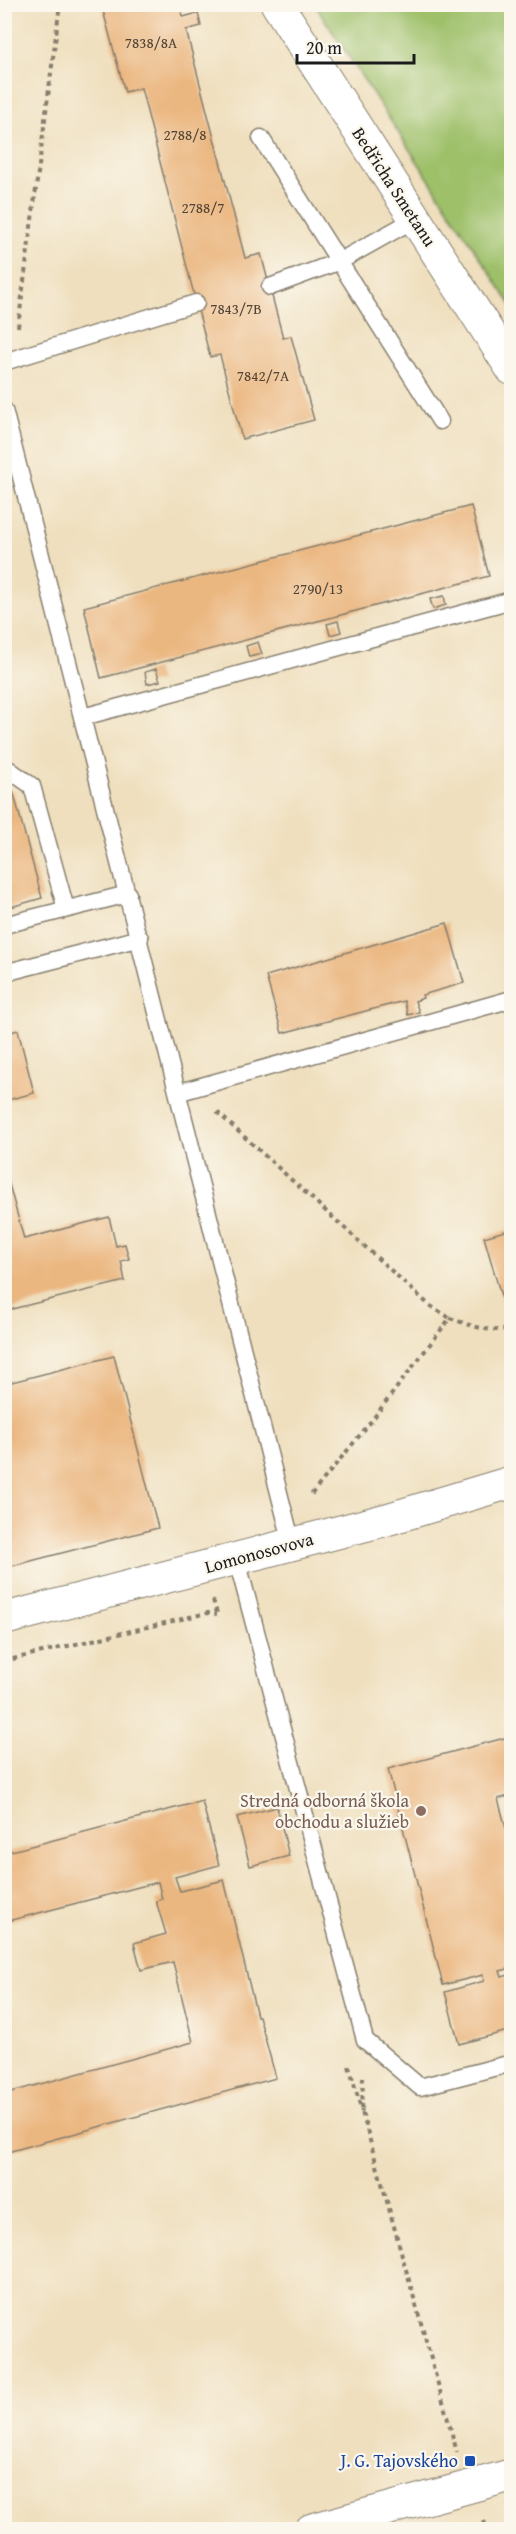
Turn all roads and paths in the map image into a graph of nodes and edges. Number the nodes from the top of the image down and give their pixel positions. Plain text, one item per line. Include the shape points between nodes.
1 (60, 4) edge
2 (277, 4) edge
3 (261, 138) dead end
4 (415, 219) junction
5 (340, 261) junction
6 (270, 287) dead end
7 (196, 303) dead end
8 (17, 334) dead end
9 (4, 362) edge
10 (512, 369) edge
11 (4, 410) edge
12 (440, 421) dead end
13 (512, 600) edge
14 (83, 717) junction
15 (4, 766) edge
16 (128, 894) junction
17 (66, 909) junction
18 (4, 925) edge
19 (140, 938) junction
20 (4, 973) edge
21 (512, 999) edge
22 (186, 1091) junction
23 (450, 1318) junction
24 (512, 1328) edge
25 (512, 1482) edge
26 (290, 1533) junction
27 (237, 1560) junction
28 (224, 1617) dead end
29 (4, 1619) edge
30 (4, 1661) edge
31 (365, 2040) junction
32 (347, 2055) dead end
33 (512, 2063) edge
34 (362, 2112) junction
35 (512, 2475) edge
36 (472, 2485) junction
37 (311, 2529) edge
38 (487, 2529) edge

1 - 8 path
2 - 4 street, Bedřicha Smetanu
3 - 5 lane
4 - 5 lane
4 - 10 street, Bedřicha Smetanu
5 - 6 lane
5 - 12 lane
7 - 9 lane
11 - 14 lane
13 - 14 lane
14 - 16 lane
15 - 17 lane via 32,786
16 - 17 lane
16 - 19 lane
17 - 18 lane
19 - 20 lane
19 - 22 lane
21 - 22 lane
22 - 23 path via 429,1305
22 - 26 lane
23 - 24 path via 473,1327 503,1331
23 - 26 path
25 - 26 street, Lomonosovova via 386,1520
26 - 27 street, Lomonosovova
27 - 29 street, Lomonosovova
27 - 31 lane
28 - 30 path via 207,1613
31 - 33 lane via 420,2087
31 - 34 path
32 - 34 path
34 - 36 path via 457,2452
35 - 36 street
36 - 37 street
36 - 38 path

